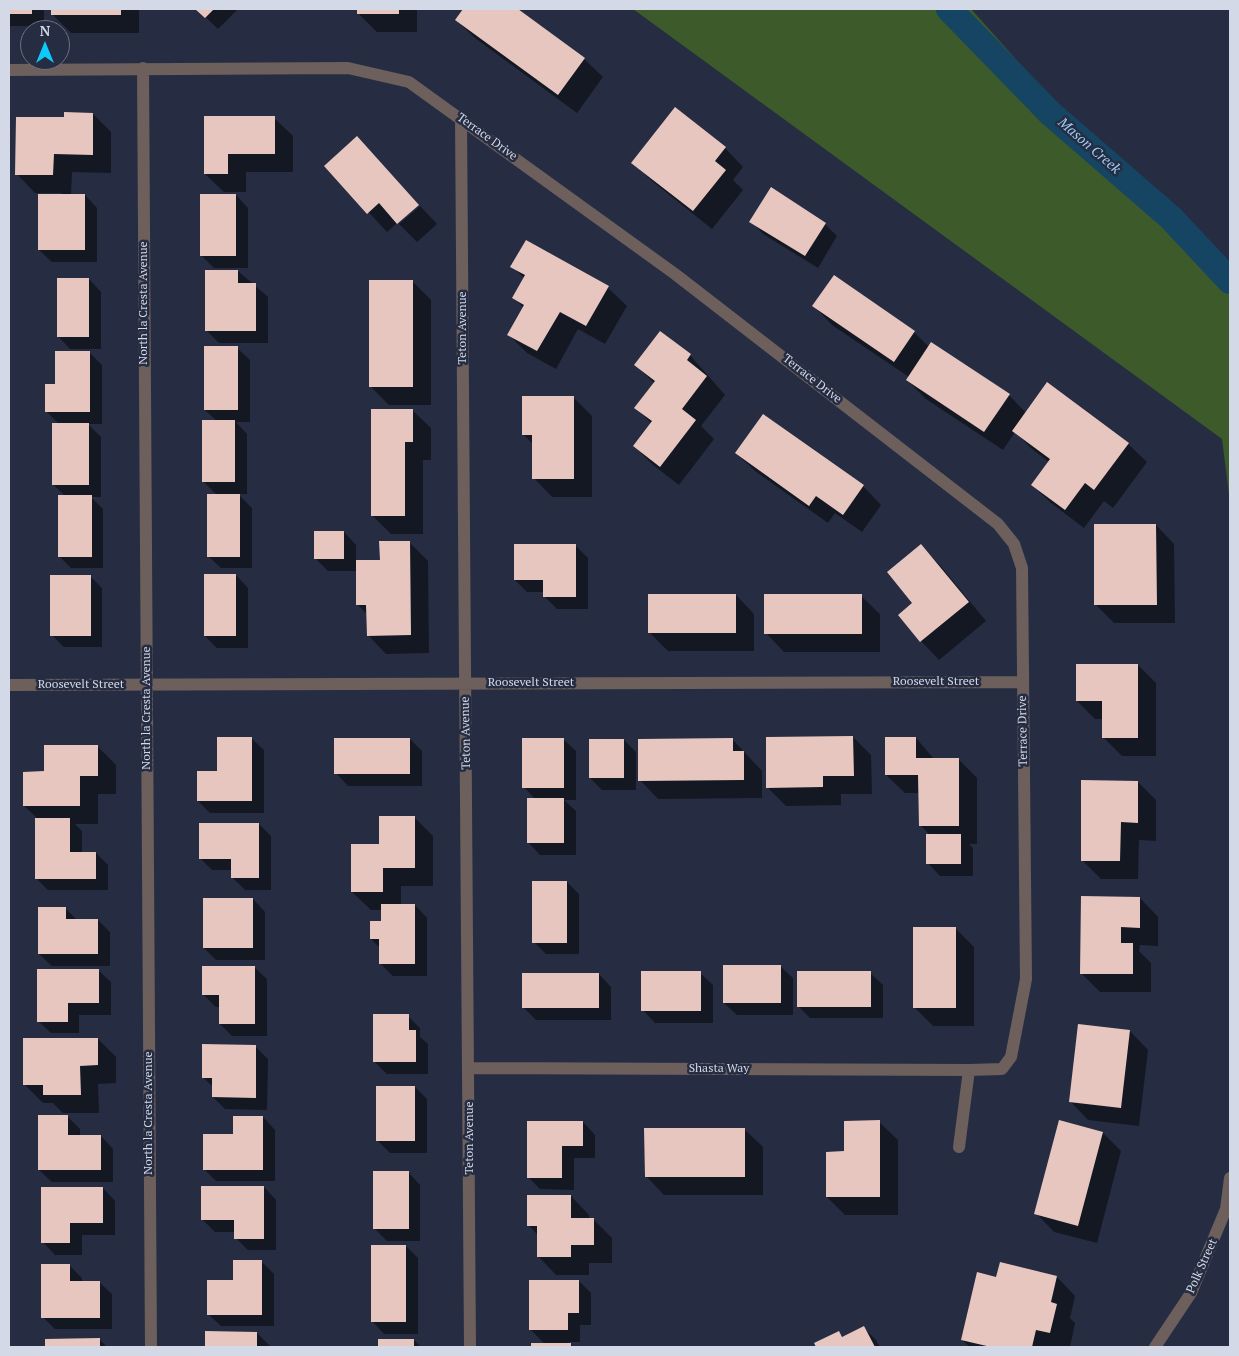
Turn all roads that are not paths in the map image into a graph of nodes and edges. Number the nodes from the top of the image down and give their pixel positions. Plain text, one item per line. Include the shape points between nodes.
1 (143, 68) junction
2 (9, 70) edge
3 (461, 119) junction
4 (1023, 682) junction
5 (466, 683) junction
6 (146, 684) junction
7 (9, 685) edge
8 (470, 1068) junction
9 (969, 1070) junction
10 (959, 1147) dead end
11 (1230, 1178) edge
12 (151, 1347) edge
13 (470, 1347) edge
14 (1155, 1347) edge

1 - 2 street, Terrace Drive
1 - 3 street, Terrace Drive via 348,68 409,82
1 - 6 street, North la Cresta Avenue
3 - 4 street, Terrace Drive via 675,274 998,524 1014,544 1022,568
3 - 5 street, Teton Avenue
4 - 5 street, Roosevelt Street
4 - 9 street, Terrace Drive via 1026,979 1011,1057 1002,1069
5 - 6 street, Roosevelt Street
5 - 8 street, Teton Avenue
6 - 7 street, Roosevelt Street
6 - 12 street, North la Cresta Avenue
8 - 9 street, Shasta Way
8 - 13 street, Teton Avenue
9 - 10 street
11 - 14 street, Polk Street via 1226,1209 1191,1293

